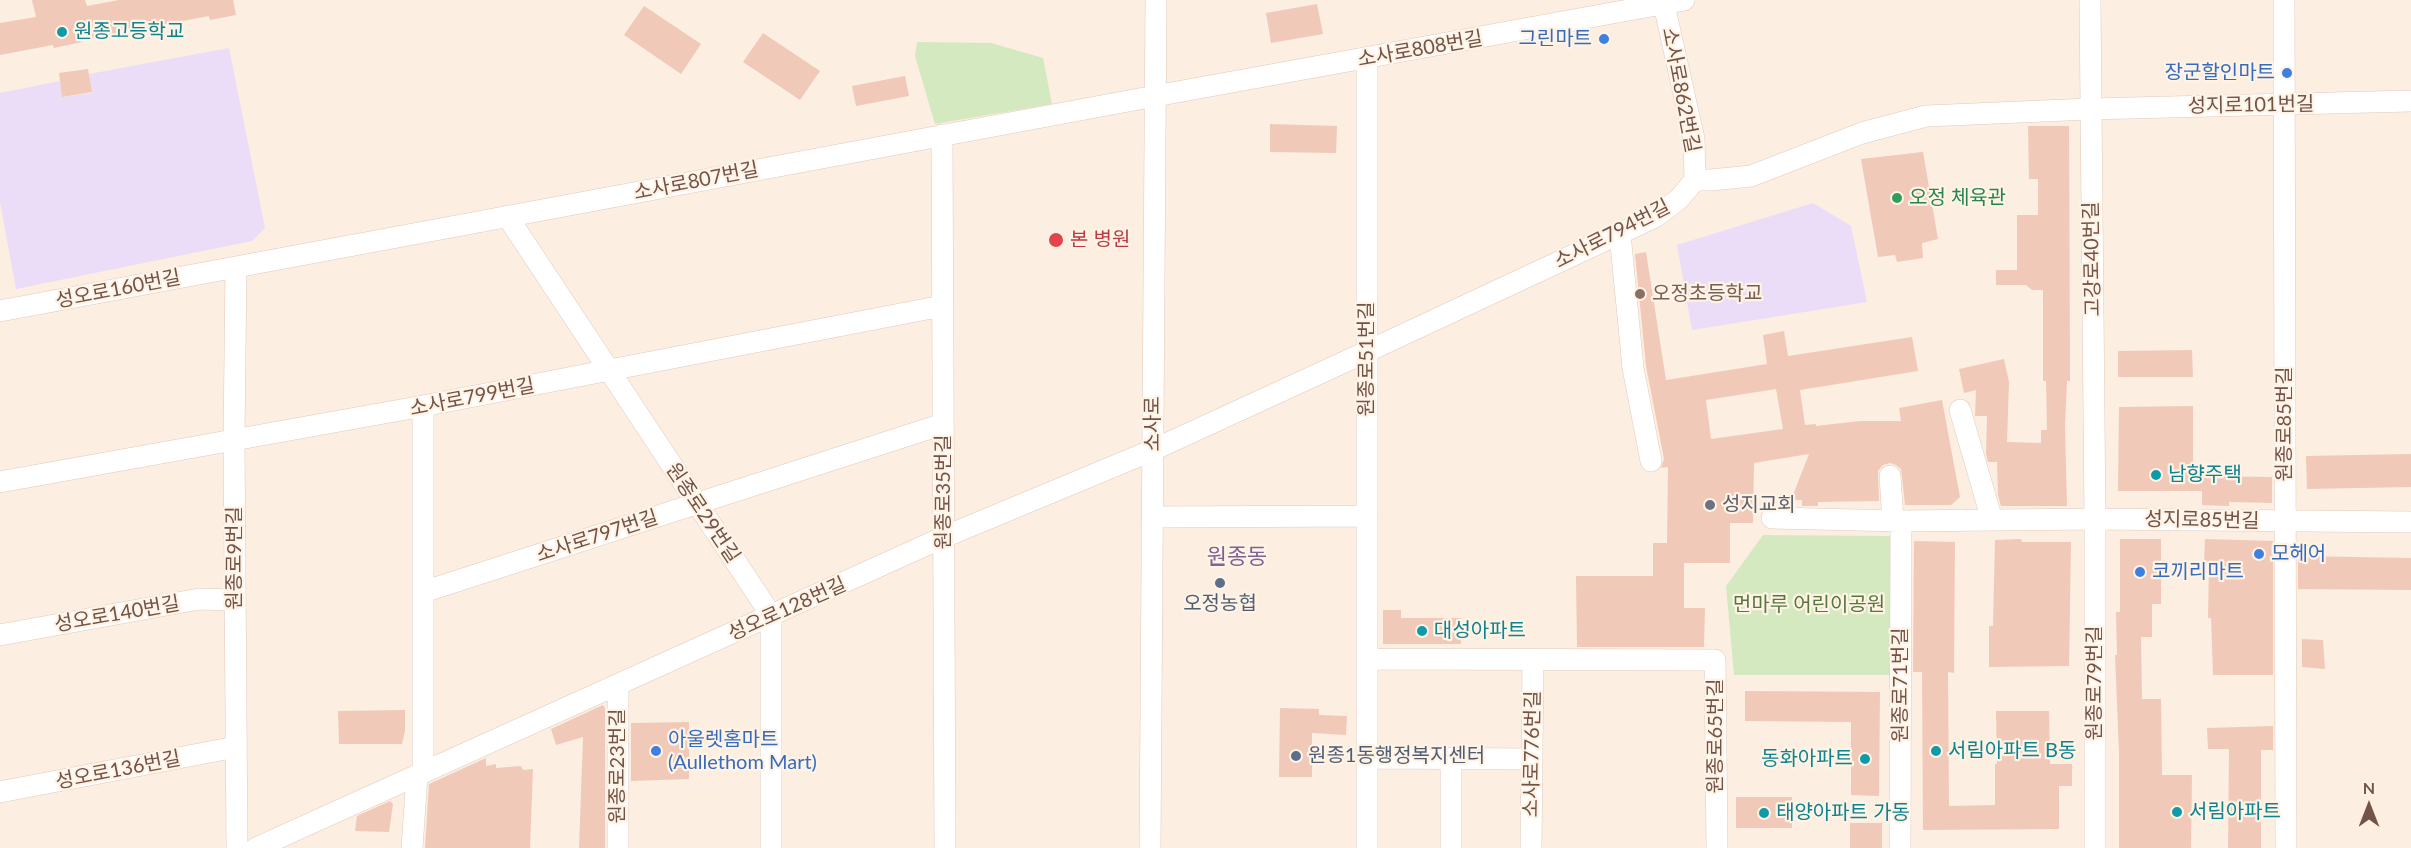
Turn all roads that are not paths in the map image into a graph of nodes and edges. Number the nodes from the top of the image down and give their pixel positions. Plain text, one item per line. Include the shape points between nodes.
1 (1156, 0) edge
2 (2090, 0) edge
3 (2284, 0) edge
4 (1658, 2) edge
5 (1367, 59) junction
6 (1155, 96) junction
7 (2411, 102) edge
8 (2284, 104) junction
9 (2090, 109) junction
10 (942, 135) junction
11 (1695, 180) junction
12 (507, 216) junction
13 (1620, 234) junction
14 (236, 267) junction
15 (942, 306) junction
16 (0, 311) edge
17 (1366, 351) junction
18 (610, 371) junction
19 (423, 406) junction
20 (1960, 410) dead end
21 (943, 424) junction
22 (234, 440) junction
23 (1153, 450) junction
24 (1651, 460) dead end
25 (1890, 476) dead end
26 (0, 482) edge
27 (696, 504) junction
28 (1367, 516) junction
29 (1152, 517) junction
30 (1772, 518) dead end
31 (2096, 519) junction
32 (1992, 520) junction
33 (1897, 521) junction
34 (2285, 521) junction
35 (2411, 522) edge
36 (944, 537) junction
37 (423, 592) junction
38 (235, 600) junction
39 (771, 615) junction
40 (0, 634) edge
41 (1368, 659) junction
42 (1533, 660) junction
43 (618, 685) junction
44 (236, 747) junction
45 (1367, 758) junction
46 (1451, 759) junction
47 (1532, 759) junction
48 (420, 774) junction
49 (0, 792) edge
50 (237, 848) edge
51 (256, 848) edge
52 (412, 848) edge
53 (618, 848) edge
54 (771, 848) edge
55 (945, 848) edge
56 (1150, 848) edge
57 (1367, 848) edge
58 (1451, 848) edge
59 (1531, 848) edge
60 (1717, 848) edge
61 (1900, 848) edge
62 (2095, 848) edge
63 (2286, 848) edge

1 - 6 street, 소사로
2 - 9 street, 고강로40번길
3 - 8 street, 원종로85번길
4 - 5 street, 소사로808번길
4 - 11 street, 소사로862번길 via 1694,139
5 - 6 street, 소사로808번길
5 - 17 street, 원종로51번길
6 - 10 street, 소사로807번길
6 - 23 street, 소사로
7 - 8 street, 성지로101번길
8 - 9 street, 성지로101번길
8 - 34 street, 원종로85번길
9 - 11 street via 1926,116 1862,133 1750,176
9 - 31 street, 고강로40번길
10 - 12 street, 소사로807번길
10 - 15 street, 원종로35번길
11 - 13 street, 소사로794번길 via 1679,199 1655,217
12 - 14 street, 소사로807번길
12 - 18 street, 원종로29번길
13 - 17 street, 소사로794번길
13 - 24 street via 1633,368
14 - 16 street, 성오로160번길
14 - 22 street, 원종로9번길
15 - 18 street, 소사로799번길
15 - 21 street, 원종로35번길
17 - 23 street, 소사로794번길
17 - 28 street, 원종로51번길
18 - 19 street, 소사로799번길
18 - 27 street, 원종로29번길
19 - 22 street, 소사로799번길
19 - 37 street
20 - 32 street
21 - 27 street, 소사로797번길
21 - 36 street, 원종로35번길
22 - 26 street, 소사로799번길
22 - 38 street, 원종로9번길
23 - 29 street, 소사로
23 - 36 street, 성오로128번길
25 - 33 street
27 - 37 street, 소사로797번길
27 - 39 street, 원종로29번길
28 - 29 street
28 - 41 street, 원종로51번길
29 - 56 street, 소사로
30 - 33 street, 성지로85번길
31 - 32 street, 성지로85번길
31 - 34 street, 성지로85번길
31 - 62 street, 원종로79번길
32 - 33 street, 성지로85번길
33 - 61 street, 원종로71번길
34 - 35 street, 성지로85번길
34 - 63 street, 원종로85번길
36 - 39 street, 성오로128번길
36 - 55 street, 원종로35번길
37 - 48 street
38 - 40 street, 성오로140번길 via 199,599
38 - 44 street, 원종로9번길
39 - 43 street, 성오로128번길
39 - 54 street
41 - 42 street
41 - 45 street, 원종로51번길
42 - 47 street, 소사로776번길
42 - 60 street, 원종로65번길 via 1715,660
43 - 48 street, 성오로128번길
43 - 53 street, 원종로23번길
44 - 49 street, 성오로136번길
44 - 50 street, 원종로9번길
45 - 46 street
45 - 57 street, 원종로51번길
46 - 47 street
46 - 58 street
47 - 59 street, 소사로776번길
48 - 51 street, 성오로128번길
48 - 52 street

